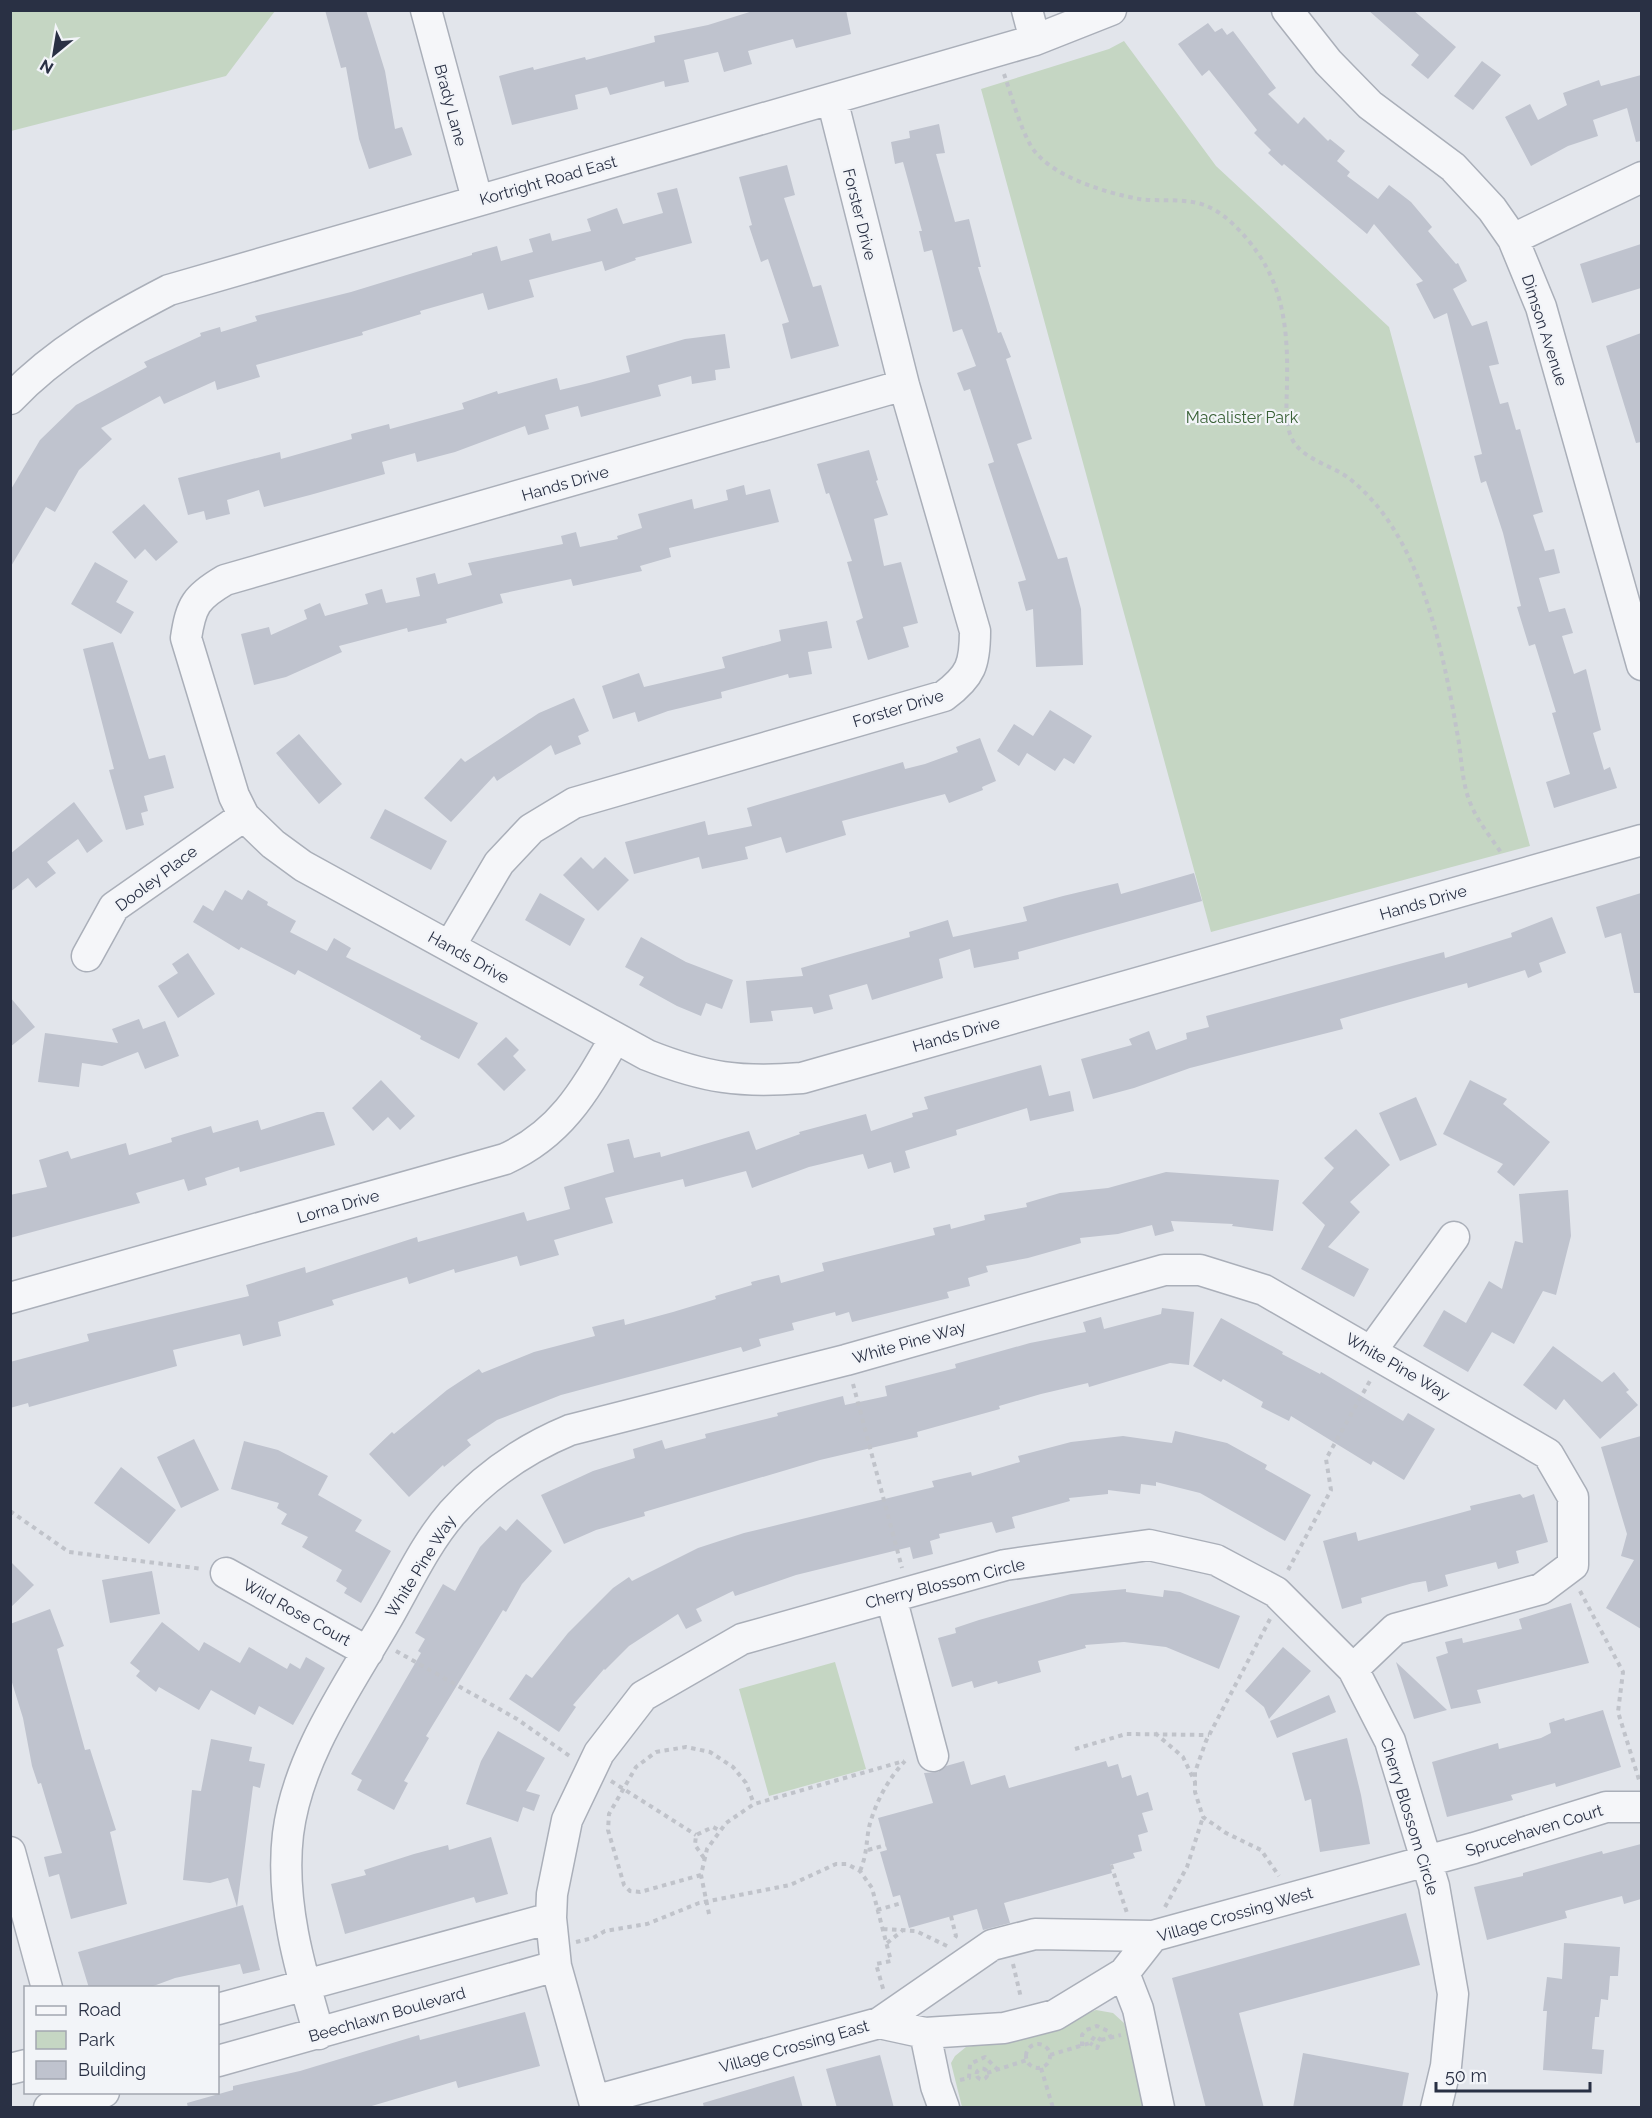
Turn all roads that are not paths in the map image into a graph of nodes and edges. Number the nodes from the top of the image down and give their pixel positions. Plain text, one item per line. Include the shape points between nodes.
1 (426, 10) edge
2 (1027, 10) edge
3 (1111, 10) edge
4 (1287, 10) edge
5 (1035, 40) junction
6 (832, 99) junction
7 (1641, 177) edge
8 (477, 199) junction
9 (1513, 239) junction
10 (904, 385) junction
11 (10, 399) edge
12 (1641, 665) edge
13 (244, 816) junction
14 (1641, 840) edge
15 (450, 946) junction
16 (87, 956) dead end
17 (615, 1038) junction
18 (1454, 1237) dead end
19 (10, 1298) edge
20 (1378, 1353) junction
21 (226, 1572) road end
22 (899, 1594) junction
23 (372, 1645) junction
24 (1353, 1669) junction
25 (932, 1752) road end
26 (1641, 1800) edge
27 (10, 1852) edge
28 (1427, 1860) junction
29 (1157, 1925) junction
30 (554, 1943) junction
31 (1124, 1972) junction
32 (304, 1983) junction
33 (47, 1986) edge
34 (219, 2008) edge
35 (884, 2019) junction
36 (925, 2033) junction
37 (319, 2034) junction
38 (219, 2061) edge
39 (86, 2095) edge
40 (940, 2097) edge
41 (595, 2104) edge
42 (49, 2108) edge
43 (1159, 2108) edge
44 (1436, 2108) edge

1 - 8 street, Brady Lane
2 - 5 street
3 - 5 street, Kortright Road East
4 - 9 street, Dimson Avenue via 1328,63 1363,98 1453,167 1492,209
5 - 6 street, Kortright Road East
6 - 8 street, Kortright Road East
6 - 10 street, Forster Drive
7 - 9 street
8 - 11 street, Kortright Road East via 169,291 73,345
9 - 12 street, Dimson Avenue via 1541,307
10 - 13 street, Hands Drive via 225,580 207,591 197,599 186,638 226,772
10 - 15 street, Forster Drive via 975,631 975,658 963,682 944,696 574,803 531,829 499,863
13 - 15 street, Hands Drive via 303,866
13 - 16 street, Dooley Place via 114,907
14 - 17 street, Hands Drive via 802,1078 760,1082 717,1078 673,1065
15 - 17 street, Hands Drive
17 - 19 street, Lorna Drive via 559,1123 541,1140 505,1159
18 - 20 street
20 - 23 street, White Pine Way via 1264,1290 1200,1270 1164,1270 846,1360 570,1430 539,1443 480,1484 451,1514
20 - 24 street, White Pine Way via 1548,1454 1573,1497 1573,1565 1540,1589 1395,1629
21 - 23 street, Wild Rose Court
22 - 24 street, Cherry Blossom Circle via 1005,1564 1149,1545 1216,1560 1276,1592
22 - 25 street
22 - 30 street, Cherry Blossom Circle via 742,1639 643,1696 599,1753 567,1820 552,1894
23 - 32 street, White Pine Way via 312,1753 295,1792 286,1879 290,1923
24 - 28 street, Cherry Blossom Circle via 1390,1741
26 - 28 street, Sprucehaven Court
27 - 33 street
28 - 29 street, Village Crossing West via 1272,1903
28 - 44 street, Cherry Blossom Circle via 1453,1994 1446,2066
29 - 31 street, Village Crossing West
29 - 35 street, Village Crossing East via 1123,1935 1035,1934 992,1945
30 - 32 street
30 - 37 street, Beechlawn Boulevard
30 - 41 street, Cherry Blossom Circle
31 - 36 street, Village Crossing West via 1031,2033 1005,2028
31 - 43 street via 1138,2009
32 - 34 street
32 - 37 street, White Pine Way
35 - 36 street, Village Crossing West
35 - 41 street, Village Crossing East
36 - 40 street
37 - 38 street, Beechlawn Boulevard
39 - 42 street

